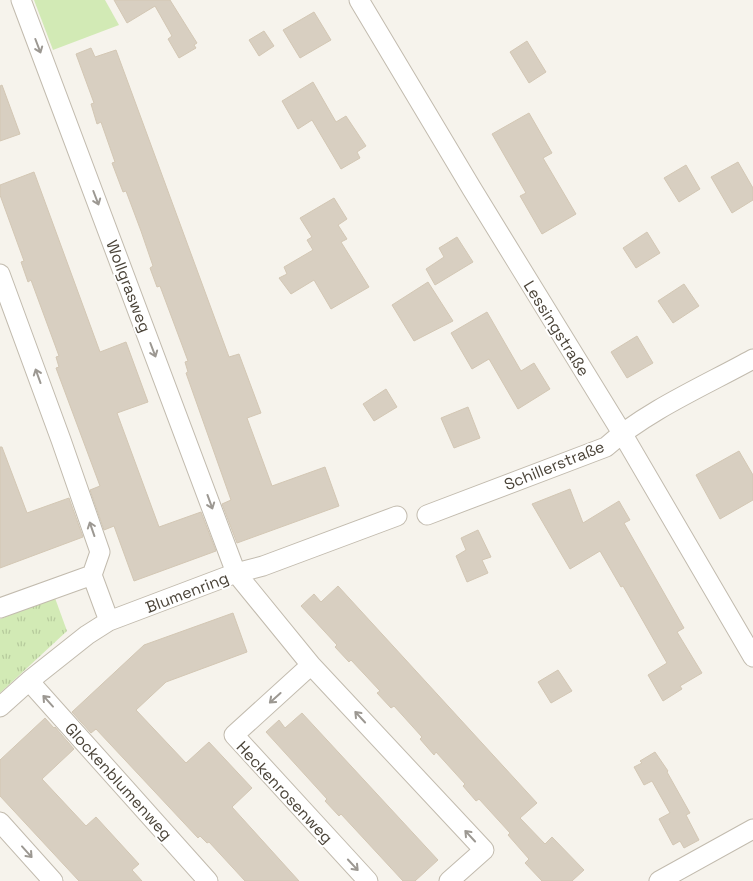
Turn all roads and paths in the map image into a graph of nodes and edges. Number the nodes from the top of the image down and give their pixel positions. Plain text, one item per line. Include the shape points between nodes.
1 (21, 0) edge
2 (359, 0) edge
3 (0, 274) edge
4 (753, 359) edge
5 (622, 433) junction
6 (427, 515) dead end
7 (397, 516) dead end
8 (236, 573) junction
9 (92, 575) junction
10 (0, 608) edge
11 (109, 621) junction
12 (753, 657) edge
13 (311, 665) junction
14 (29, 681) junction
15 (0, 707) edge
16 (0, 822) edge
17 (753, 829) edge
18 (53, 881) edge
19 (208, 881) edge
20 (368, 881) edge
21 (449, 881) edge
22 (659, 881) edge

1 -> 8 street, Wollgrasweg
2 - 5 street, Lessingstraße
9 -> 3 street via 100,552
4 - 5 street, Schillerstraße
5 - 6 street, Schillerstraße via 606,447
5 - 12 street, Lessingstraße
7 - 8 street, Blumenring
8 - 11 street, Blumenring
8 - 13 street
9 - 10 street
9 - 11 street
11 - 14 street, Blumenring
13 -> 20 street, Heckenrosenweg via 234,735
21 -> 13 street via 484,850
14 - 15 street, Blumenring
19 -> 14 street, Glockenblumenweg
16 -> 18 street
17 - 22 street

